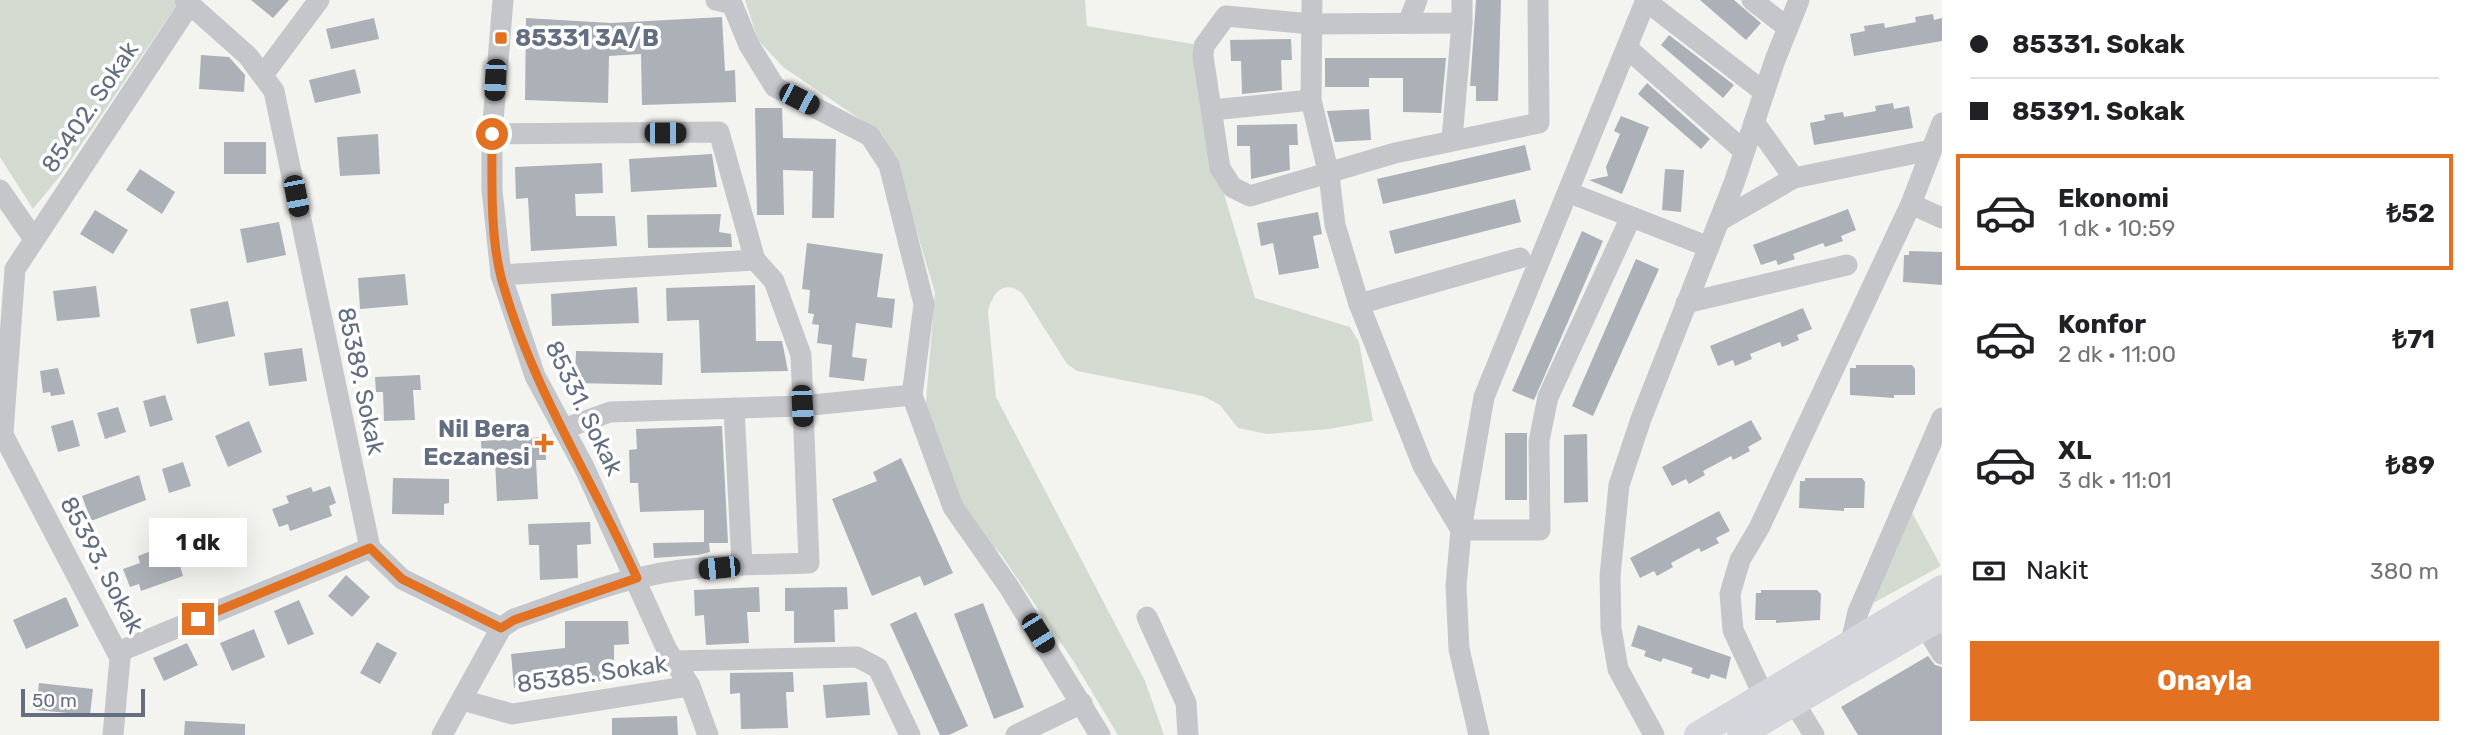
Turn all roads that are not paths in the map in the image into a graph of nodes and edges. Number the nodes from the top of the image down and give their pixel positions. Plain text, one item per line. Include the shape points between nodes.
1 (319, 0) edge
2 (503, 0) edge
3 (716, 0) edge
4 (1312, 0) edge
5 (1417, 0) edge
6 (1462, 0) edge
7 (1538, 0) edge
8 (1752, 0) edge
9 (1799, 0) edge
10 (1646, 1) edge
11 (187, 2) edge
12 (1227, 8) edge
13 (1408, 23) junction
14 (1462, 23) junction
15 (1311, 24) junction
16 (1788, 28) junction
17 (1628, 48) junction
18 (264, 75) junction
19 (1764, 92) junction
20 (1311, 100) junction
21 (1212, 110) junction
22 (1754, 122) junction
23 (1942, 123) edge
24 (492, 134) junction
25 (1452, 139) junction
26 (1931, 150) junction
27 (1744, 151) junction
28 (1329, 175) junction
29 (1794, 178) junction
30 (0, 190) edge
31 (1570, 193) junction
32 (1911, 204) junction
33 (1631, 216) junction
34 (1942, 218) edge
35 (1718, 221) junction
36 (34, 239) junction
37 (1709, 247) junction
38 (1520, 258) dead end
39 (755, 260) junction
40 (1847, 265) dead end
41 (500, 275) junction
42 (1686, 303) junction
43 (1359, 304) junction
44 (912, 395) junction
45 (802, 406) junction
46 (734, 408) junction
47 (1940, 423) edge
48 (563, 429) junction
49 (1, 431) edge
50 (1461, 530) junction
51 (370, 548) junction
52 (742, 565) junction
53 (637, 578) junction
54 (1942, 588) edge
55 (1147, 617) dead end
56 (1933, 622) edge
57 (501, 628) junction
58 (1851, 642) junction
59 (118, 652) junction
60 (1942, 654) edge
61 (674, 661) junction
62 (690, 686) junction
63 (462, 700) junction
64 (1779, 700) junction
65 (1082, 703) junction
66 (113, 735) edge
67 (442, 735) edge
68 (708, 735) edge
69 (910, 735) edge
70 (1016, 735) edge
71 (1100, 735) edge
72 (1188, 735) edge
73 (1479, 735) edge
74 (1654, 735) edge
75 (1697, 735) edge
76 (1740, 735) edge
77 (1814, 735) edge

1 - 18 street
2 - 24 street, 85331. Sokak
3 - 44 street via 732,4 775,86 870,136 889,164 924,304
4 - 15 street
5 - 13 street
6 - 14 street
7 - 25 street via 1539,123
8 - 16 street
9 - 16 street
10 - 17 street
10 - 19 street
11 - 18 street, 85389. Sokak
11 - 36 street, 85402. Sokak
12 - 15 street
12 - 21 street via 1204,46
13 - 14 street
13 - 15 street
14 - 25 street
15 - 20 street
16 - 19 street
17 - 27 street
17 - 31 street
18 - 51 street, 85389. Sokak via 274,91
19 - 22 street
20 - 21 street
20 - 28 street
21 - 28 street via 1220,168 1232,187 1250,196
22 - 27 street
22 - 29 street
23 - 26 street
24 - 39 street via 719,132
24 - 41 street, 85331. Sokak
25 - 28 street
26 - 29 street
26 - 32 street
27 - 35 street
28 - 43 street via 1335,225
29 - 35 street
30 - 36 street
31 - 33 street
31 - 50 street via 1484,397
32 - 34 street
32 - 64 street via 1736,572 1730,594 1733,630 1760,688
33 - 37 street
33 - 50 street via 1548,397 1539,441 1540,530
35 - 37 street
36 - 49 street, 85402. Sokak via 15,268
37 - 42 street
38 - 43 street
39 - 41 street
39 - 45 street via 774,281 801,355
40 - 42 street
41 - 48 street, 85331. Sokak via 535,376
42 - 74 street via 1619,485 1610,576 1618,669
43 - 50 street via 1423,466
44 - 45 street
44 - 65 street via 953,508
45 - 46 street
45 - 52 street via 809,563
46 - 48 street via 610,412
46 - 52 street
47 - 58 street via 1858,612
48 - 53 street, 85331. Sokak
49 - 59 street, 85393. Sokak
50 - 73 street via 1456,586 1459,649
51 - 57 street via 402,579
51 - 59 street
52 - 53 street
53 - 57 street
53 - 61 street, 85331. Sokak
54 - 58 main road
55 - 72 street via 1186,703
56 - 60 street
56 - 64 main road
57 - 63 street
58 - 64 main road
59 - 66 street, 85393. Sokak
61 - 62 street, 85331. Sokak
61 - 69 street via 857,657 878,668
62 - 63 street, 85385. Sokak via 512,714
62 - 68 street, 85331. Sokak
63 - 67 street
64 - 75 main road
64 - 76 main road
64 - 77 street via 1800,712
65 - 70 street
65 - 71 street

